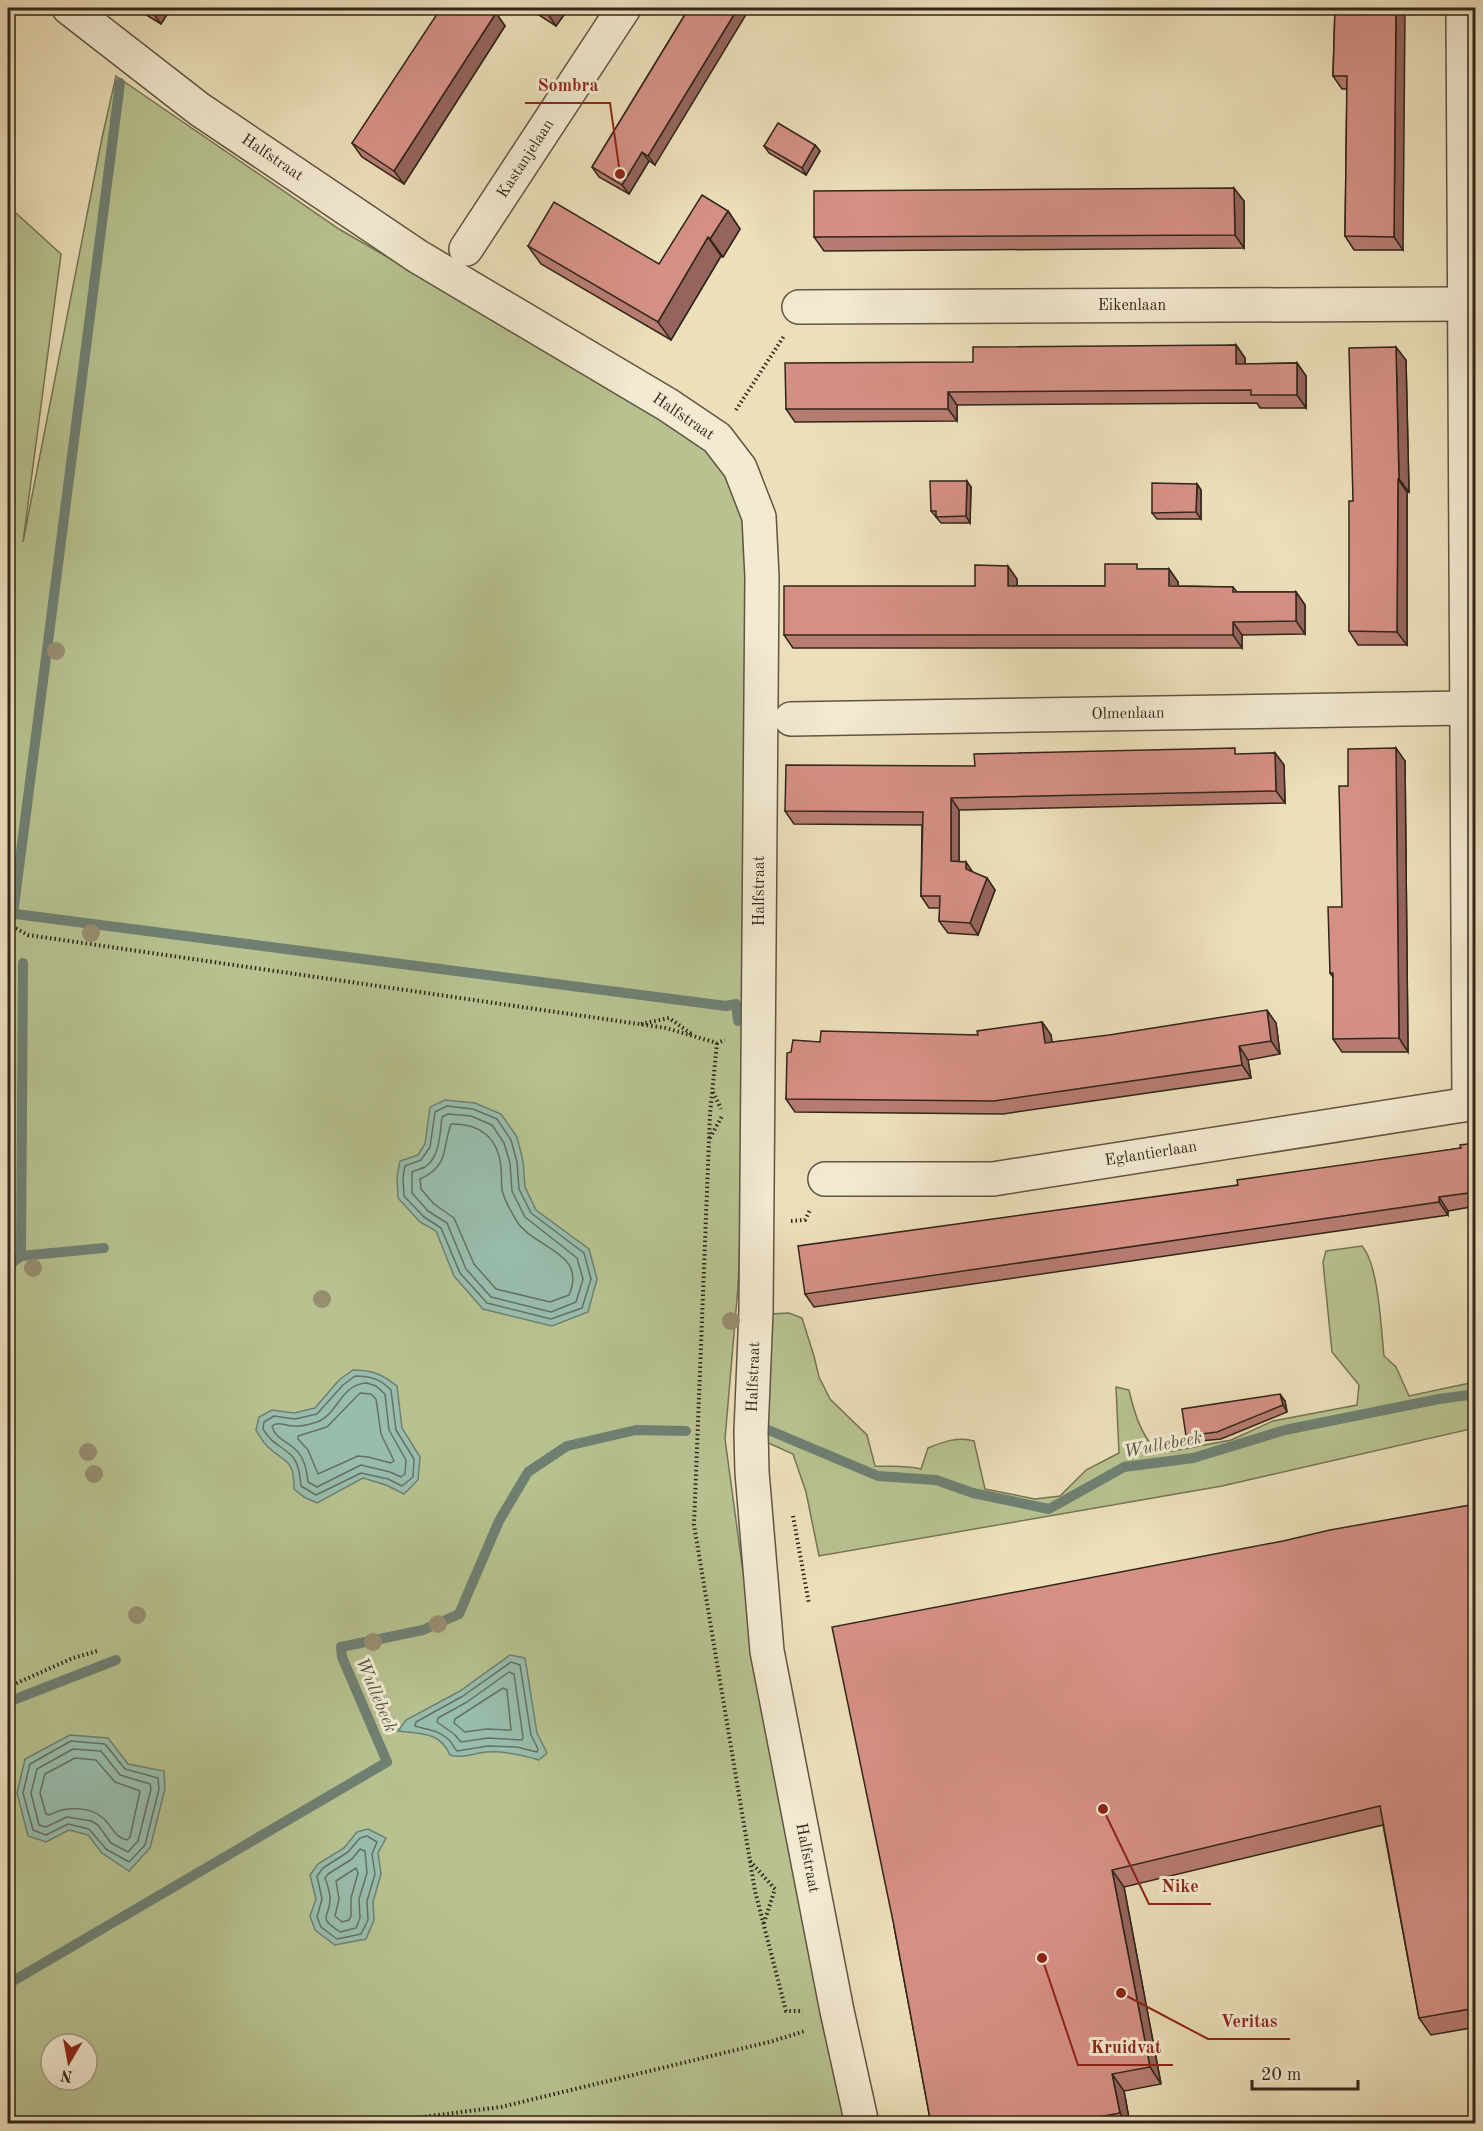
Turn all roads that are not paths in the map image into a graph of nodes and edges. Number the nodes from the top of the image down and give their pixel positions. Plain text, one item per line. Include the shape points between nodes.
1 (69, 8) edge
2 (624, 8) edge
3 (1463, 8) edge
4 (466, 249) dead end
5 (1464, 304) junction
6 (799, 307) road end
7 (1471, 536) edge
8 (1464, 708) junction
9 (791, 719) dead end
10 (1472, 1103) edge
11 (825, 1179) road end
12 (861, 2124) edge

1 - 12 street, Halfstraat via 199,109 417,256 717,438 740,468 759,517 759,1026 752,1472 767,1652
2 - 4 street, Kastanjelaan
3 - 5 street
5 - 6 street, Eikenlaan
5 - 7 street
7 - 8 street
8 - 9 street, Olmenlaan
8 - 10 street
10 - 11 street, Eglantierlaan via 993,1179

